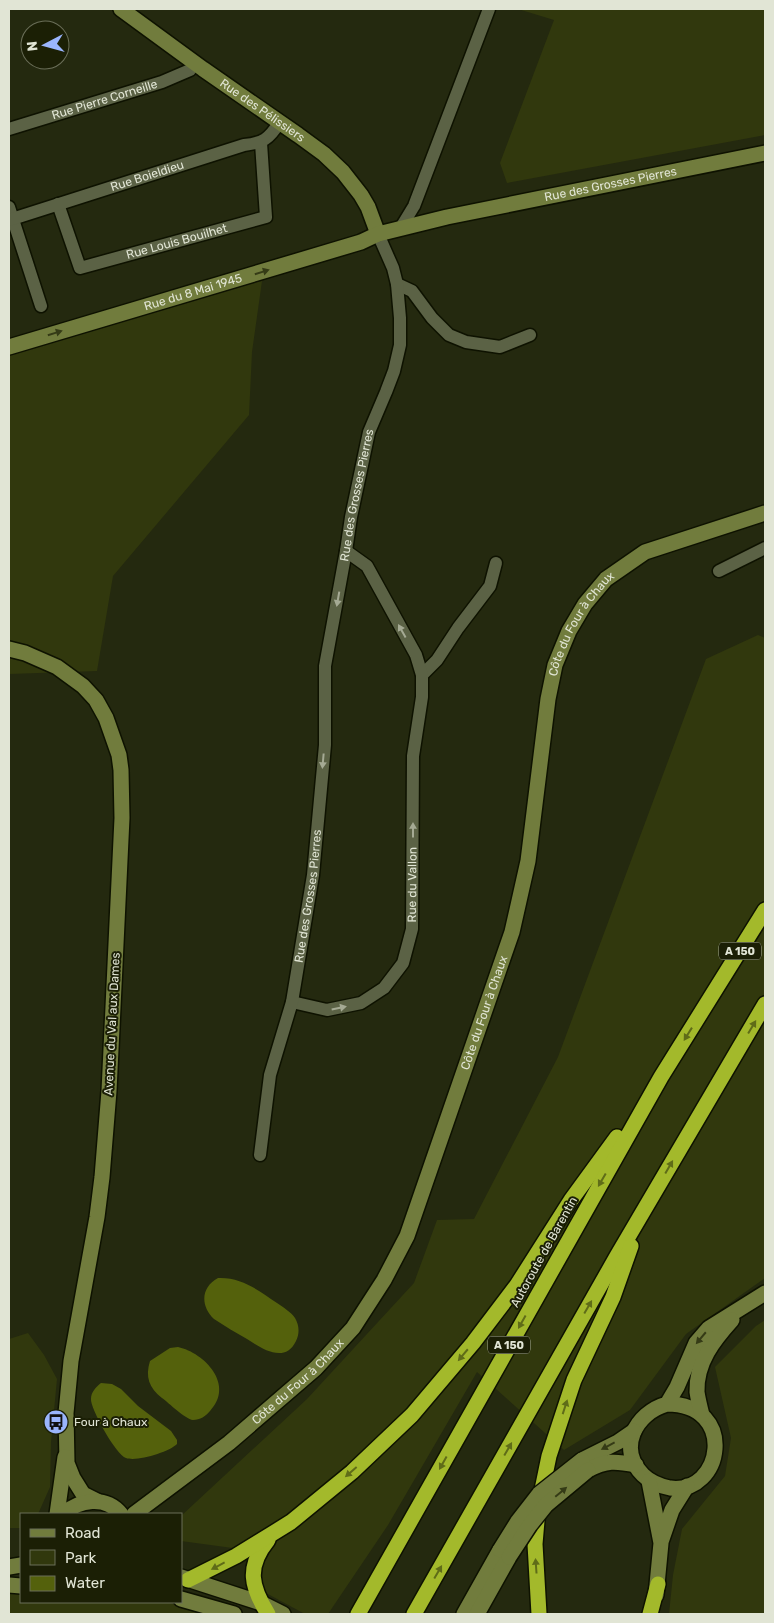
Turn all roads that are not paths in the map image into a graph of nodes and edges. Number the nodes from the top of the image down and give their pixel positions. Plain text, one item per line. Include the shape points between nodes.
1 (121, 9) edge
2 (489, 9) edge
3 (195, 62) junction
4 (279, 123) junction
5 (9, 129) edge
6 (261, 143) junction
7 (765, 153) edge
8 (58, 204) junction
9 (10, 215) edge
10 (400, 229) junction
11 (378, 234) junction
12 (397, 284) junction
13 (41, 306) dead end
14 (530, 335) dead end
15 (9, 347) edge
16 (765, 513) edge
17 (765, 548) edge
18 (346, 552) junction
19 (496, 563) dead end
20 (719, 571) dead end
21 (9, 649) edge
22 (422, 675) junction
23 (765, 910) edge
24 (292, 1002) junction
25 (765, 1004) edge
26 (661, 1077) junction
27 (260, 1155) dead end
28 (644, 1209) junction
29 (765, 1293) edge
30 (740, 1310) junction
31 (667, 1404) junction
32 (702, 1415) junction
33 (634, 1431) junction
34 (66, 1453) junction
35 (585, 1465) junction
36 (636, 1465) junction
37 (649, 1481) junction
38 (687, 1486) junction
39 (97, 1501) junction
40 (57, 1513) edge
41 (64, 1513) edge
42 (120, 1513) edge
43 (135, 1513) edge
44 (274, 1533) junction
45 (661, 1543) junction
46 (504, 1554) junction
47 (184, 1579) edge
48 (658, 1584) junction
49 (182, 1599) edge
50 (265, 1608) edge
51 (234, 1614) edge
52 (283, 1614) edge
53 (358, 1614) edge
54 (414, 1614) edge
55 (464, 1614) edge
56 (477, 1614) edge
57 (540, 1614) edge
58 (650, 1614) edge
59 (654, 1614) edge

1 - 3 street, Rue des Pélissiers
2 - 10 street via 414,206
3 - 4 street, Rue des Pélissiers
3 - 5 street, Rue Pierre Corneille via 190,70 162,82
4 - 6 street
4 - 11 street, Rue des Pélissiers via 343,172 365,201
6 - 8 street, Rue Boieldieu
6 - 8 street, Rue Louis Bouilhet via 266,217 80,268
7 - 10 street, Rue des Grosses Pierres
8 - 9 street, Rue Boieldieu
9 - 13 street
10 - 11 street, Rue des Grosses Pierres
11 - 12 street, Rue des Grosses Pierres
15 -> 11 street, Rue du 8 Mai 1945 via 361,242
12 - 14 street via 412,291 449,335 466,342 500,347
12 - 18 street, Rue des Grosses Pierres via 400,345 394,371 369,432
16 - 43 street, Côte du Four à Chaux via 645,552 606,579 584,604 555,665 528,861 512,932 406,1236 384,1280 353,1328 316,1368 229,1443
17 - 20 street
22 -> 18 street, Rue du Vallon via 416,655 367,566
18 -> 24 street, Rue des Grosses Pierres via 325,666 325,746 313,875
19 - 22 street via 490,586 437,660
21 - 34 street, Avenue du Val aux Dames via 57,667 96,700 106,718 121,770 122,828 109,1091 97,1218 71,1361
24 -> 22 street, Rue du Vallon via 327,1010 361,1003 384,988 403,963 412,929 413,756
23 -> 26 highway, Autoroute de Barentin / A 150
24 - 27 street, Rue des Grosses Pierres via 270,1075
28 -> 25 highway
26 -> 44 highway via 571,1200 517,1285 412,1415 352,1472
26 -> 53 highway, Autoroute de Barentin / A 150
54 -> 28 highway
57 -> 28 highway via 535,1544 538,1509 549,1456 574,1380 613,1297
29 - 30 street
30 -> 31 street via 710,1328 696,1343
30 - 32 street via 706,1352 699,1370 697,1392
31 - 32 street via 680,1404
31 - 33 street via 647,1413
32 - 38 street via 711,1426 715,1455 710,1468
33 -> 35 street
33 - 36 street via 631,1442
34 - 39 street, Avenue du Val aux Dames via 67,1463 83,1494
34 - 40 street, Avenue du Val aux Dames
35 - 36 street via 620,1461
35 - 46 street, bridge
36 - 37 street
37 - 38 street via 674,1488
37 - 45 street
38 - 45 street via 672,1510
39 - 41 street via 72,1506
39 - 42 street, Avenue du Val aux Dames
44 -> 47 highway via 236,1556
44 - 50 highway via 260,1549 252,1578
45 - 48 street
46 - 55 street
46 - 56 street
47 - 50 street
48 - 58 highway
48 - 59 street
49 - 51 street
50 - 52 street

